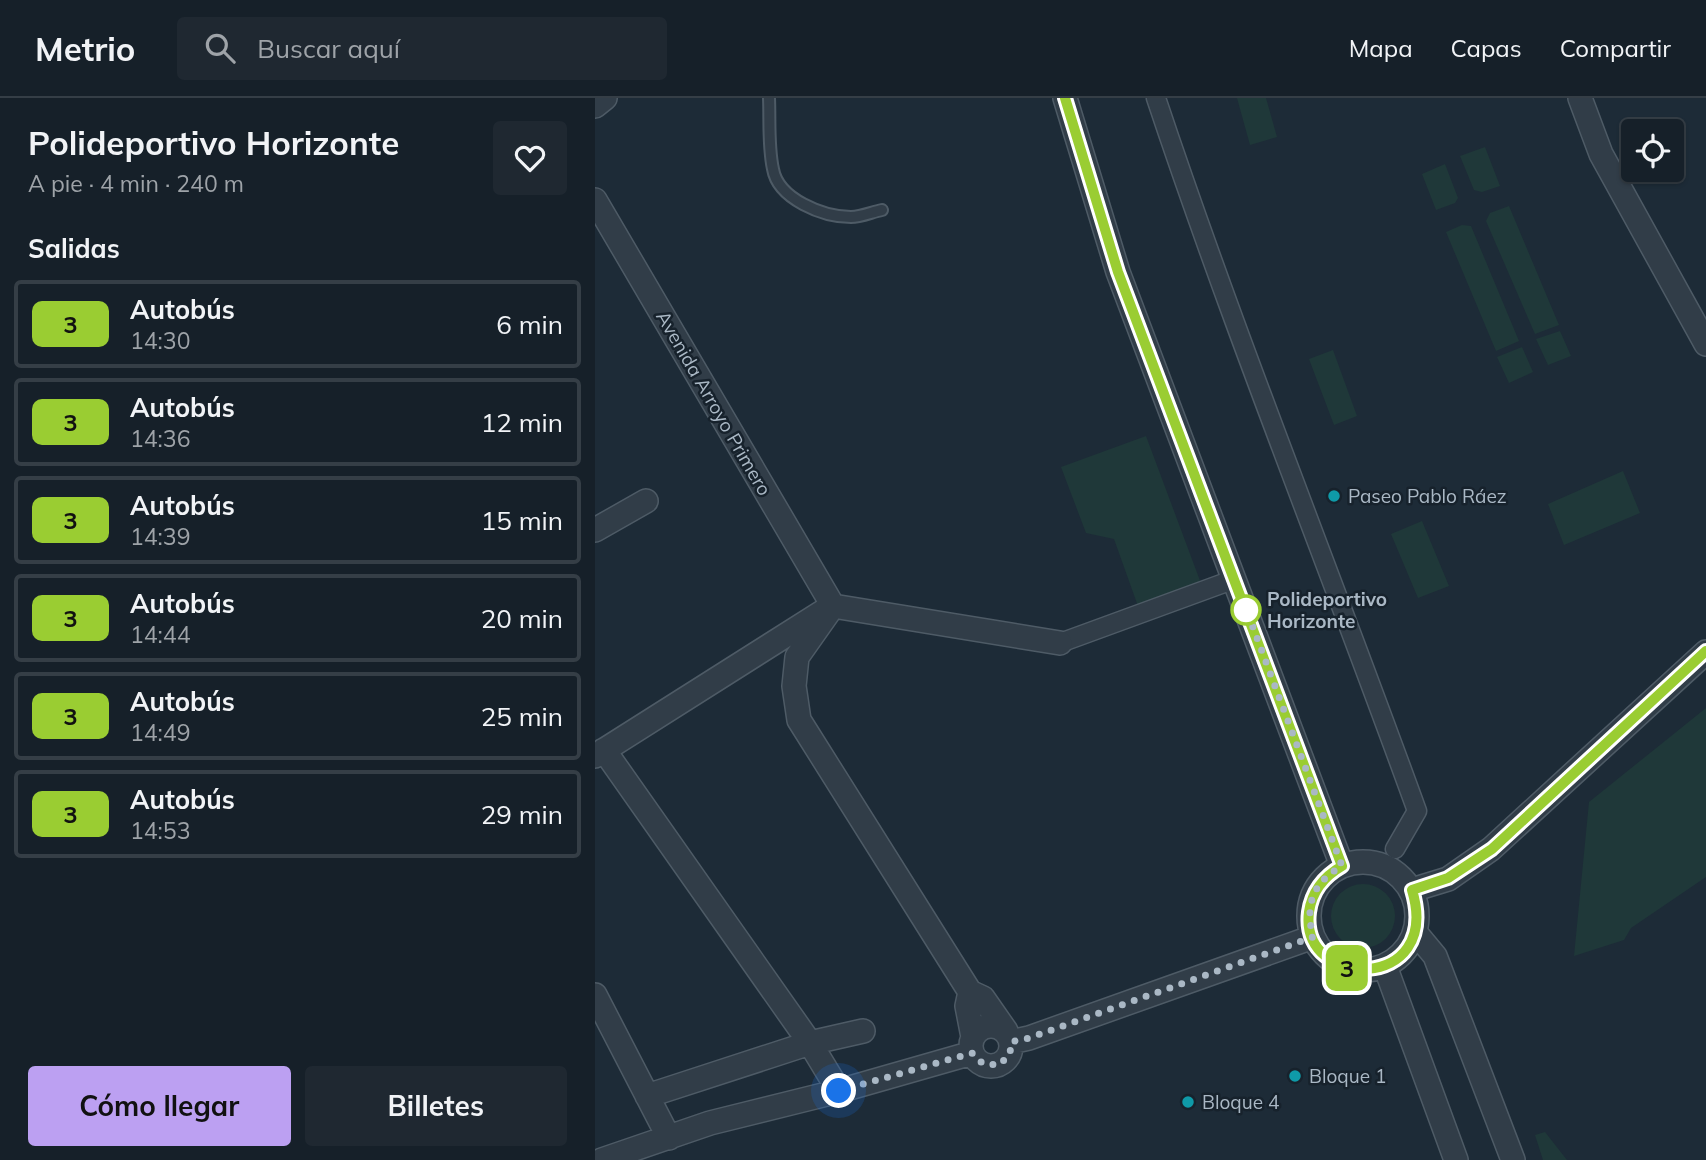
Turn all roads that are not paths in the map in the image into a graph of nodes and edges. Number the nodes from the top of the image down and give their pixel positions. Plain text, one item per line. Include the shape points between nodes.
1 (769, 98) edge
2 (1065, 98) edge
3 (1156, 98) edge
4 (1580, 98) edge
5 (595, 200) edge
6 (883, 210) dead end
7 (1706, 344) edge
8 (646, 500) dead end
9 (595, 530) edge
10 (1235, 579) junction
11 (833, 606) junction
12 (1060, 643) joint
13 (1703, 660) edge
14 (600, 753) edge
15 (1395, 849) dead end
16 (1342, 866) junction
17 (1412, 890) junction
18 (1415, 932) junction
19 (1313, 937) junction
20 (1385, 966) junction
21 (970, 992) junction
22 (595, 995) edge
23 (863, 1031) dead end
24 (1008, 1037) junction
25 (810, 1043) junction
26 (973, 1045) junction
27 (839, 1091) junction
28 (647, 1096) junction
29 (669, 1138) junction
30 (602, 1160) edge
31 (1456, 1160) edge
32 (1513, 1160) edge

1 - 6 lane via 778,184 793,198 829,215 853,218
2 - 10 street via 1118,272
3 - 15 street via 1245,353 1417,811
4 - 7 street via 1601,154
5 - 11 street, Avenida Arroyo Primero
8 - 9 street
10 - 12 street
10 - 16 street
11 - 12 street
11 - 14 street
11 - 21 street via 797,657 794,687 799,720
13 - 17 street via 1492,849 1448,878
14 - 25 street
16 - 17 street via 1376,863
16 - 19 street via 1319,884 1311,900
17 - 18 street via 1417,906
18 - 20 street via 1399,958
18 - 32 street via 1435,956
19 - 20 street via 1335,963 1351,969
19 - 24 street via 1029,1038
20 - 31 street
21 - 24 street via 983,998
21 - 26 street via 967,1006
22 - 28 street
23 - 25 street
24 - 26 street via 992,1025 977,1031
24 - 26 street via 1010,1054 999,1065 983,1064
25 - 27 street
25 - 28 street
26 - 27 street
27 - 29 street via 710,1123
28 - 29 street
29 - 30 street

